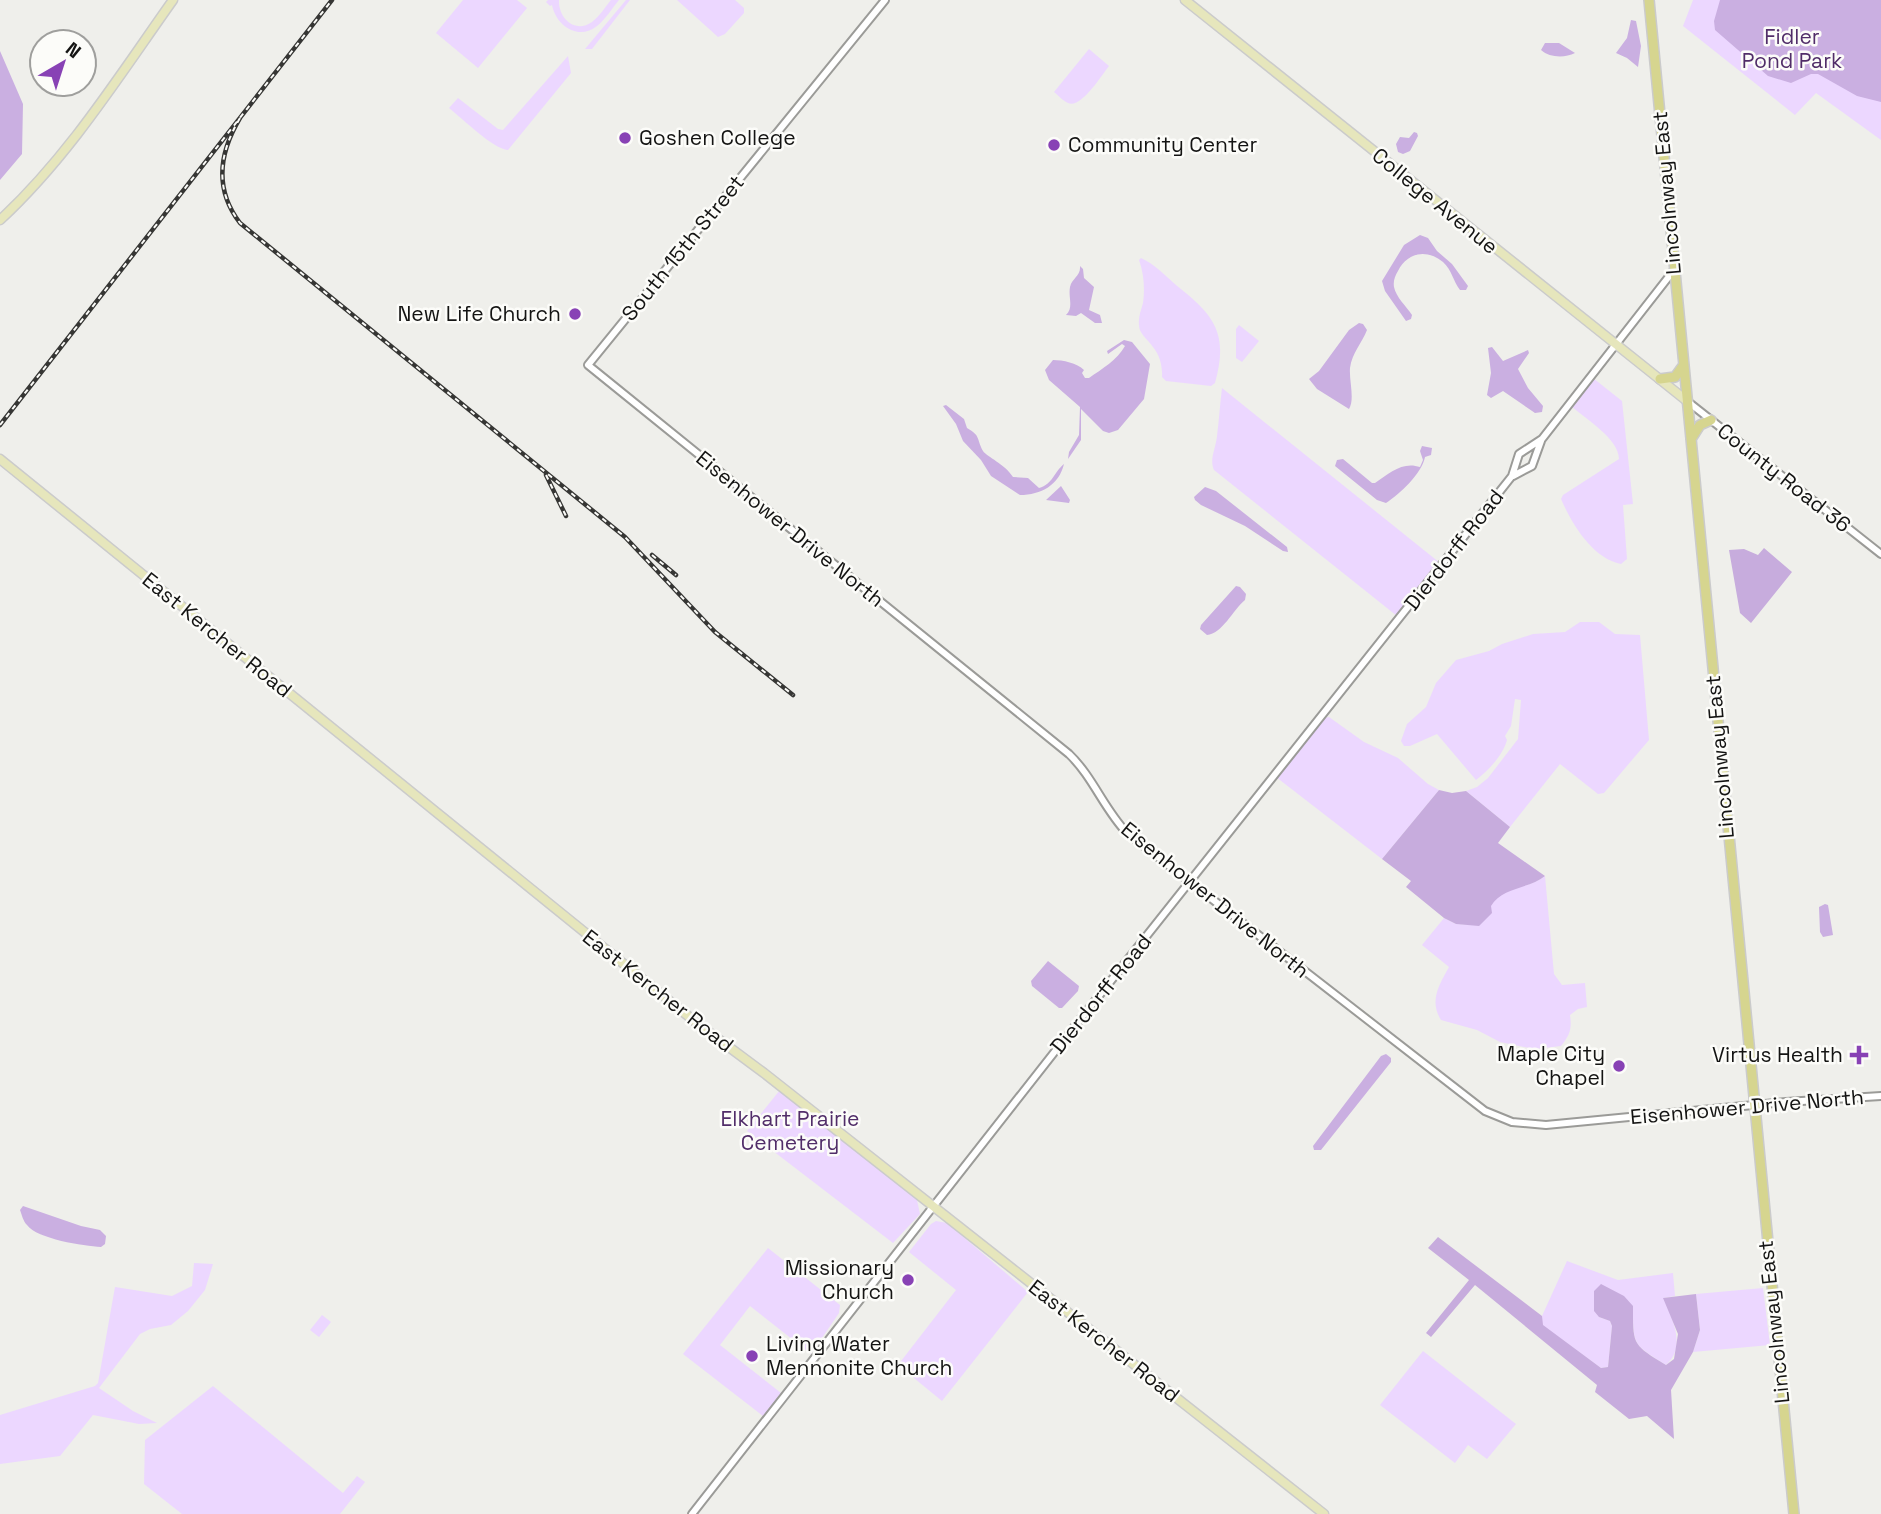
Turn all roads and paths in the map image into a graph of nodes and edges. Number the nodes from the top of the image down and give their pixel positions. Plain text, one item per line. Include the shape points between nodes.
1 (173, 0) edge
2 (885, 0) edge
3 (1185, 0) edge
4 (1649, 0) edge
5 (0, 220) edge
6 (1674, 270) junction
7 (1616, 345) junction
8 (1684, 364) junction
9 (588, 365) joint
10 (1660, 379) junction
11 (1687, 401) junction
12 (1711, 421) junction
13 (1542, 439) junction
14 (1690, 440) junction
15 (1525, 451) junction
16 (0, 458) edge
17 (1535, 458) junction
18 (1517, 461) junction
19 (1526, 468) junction
20 (1512, 476) junction
21 (1881, 554) edge
22 (1189, 883) junction
23 (1881, 1096) edge
24 (1754, 1105) junction
25 (933, 1206) junction
26 (692, 1514) edge
27 (1324, 1514) edge
28 (1794, 1514) edge

1 - 5 main road via 57,160
2 - 9 street, South 15th Street
3 - 7 main road, College Avenue
4 - 6 highway, Lincolnway East
6 - 7 street, Dierdorff Road
6 - 8 highway, Lincolnway East
7 - 10 main road, College Avenue
7 - 13 street, Dierdorff Road
8 - 10 highway via 1675,377
8 - 11 highway, Lincolnway East
9 - 22 street, Eisenhower Drive North via 1069,754 1118,824
10 - 11 main road, College Avenue
11 - 12 street, County Road 36
11 - 14 highway, Lincolnway East
12 - 14 highway via 1700,425
12 - 21 street, County Road 36
13 - 15 street, Dierdorff Road
13 - 17 street, Dierdorff Road
14 - 24 highway, Lincolnway East
15 - 17 street
15 - 18 street, Dierdorff Road
16 - 25 main road, East Kercher Road via 688,1016
17 - 19 street, Dierdorff Road
18 - 19 street
18 - 20 street, Dierdorff Road
19 - 20 street, Dierdorff Road
20 - 22 street, Dierdorff Road
22 - 24 street, Eisenhower Drive North via 1474,1104 1500,1119 1546,1125
22 - 25 street, Dierdorff Road
23 - 24 street, Eisenhower Drive North
24 - 28 highway, Lincolnway East
25 - 26 street, Dierdorff Road
25 - 27 main road, East Kercher Road

